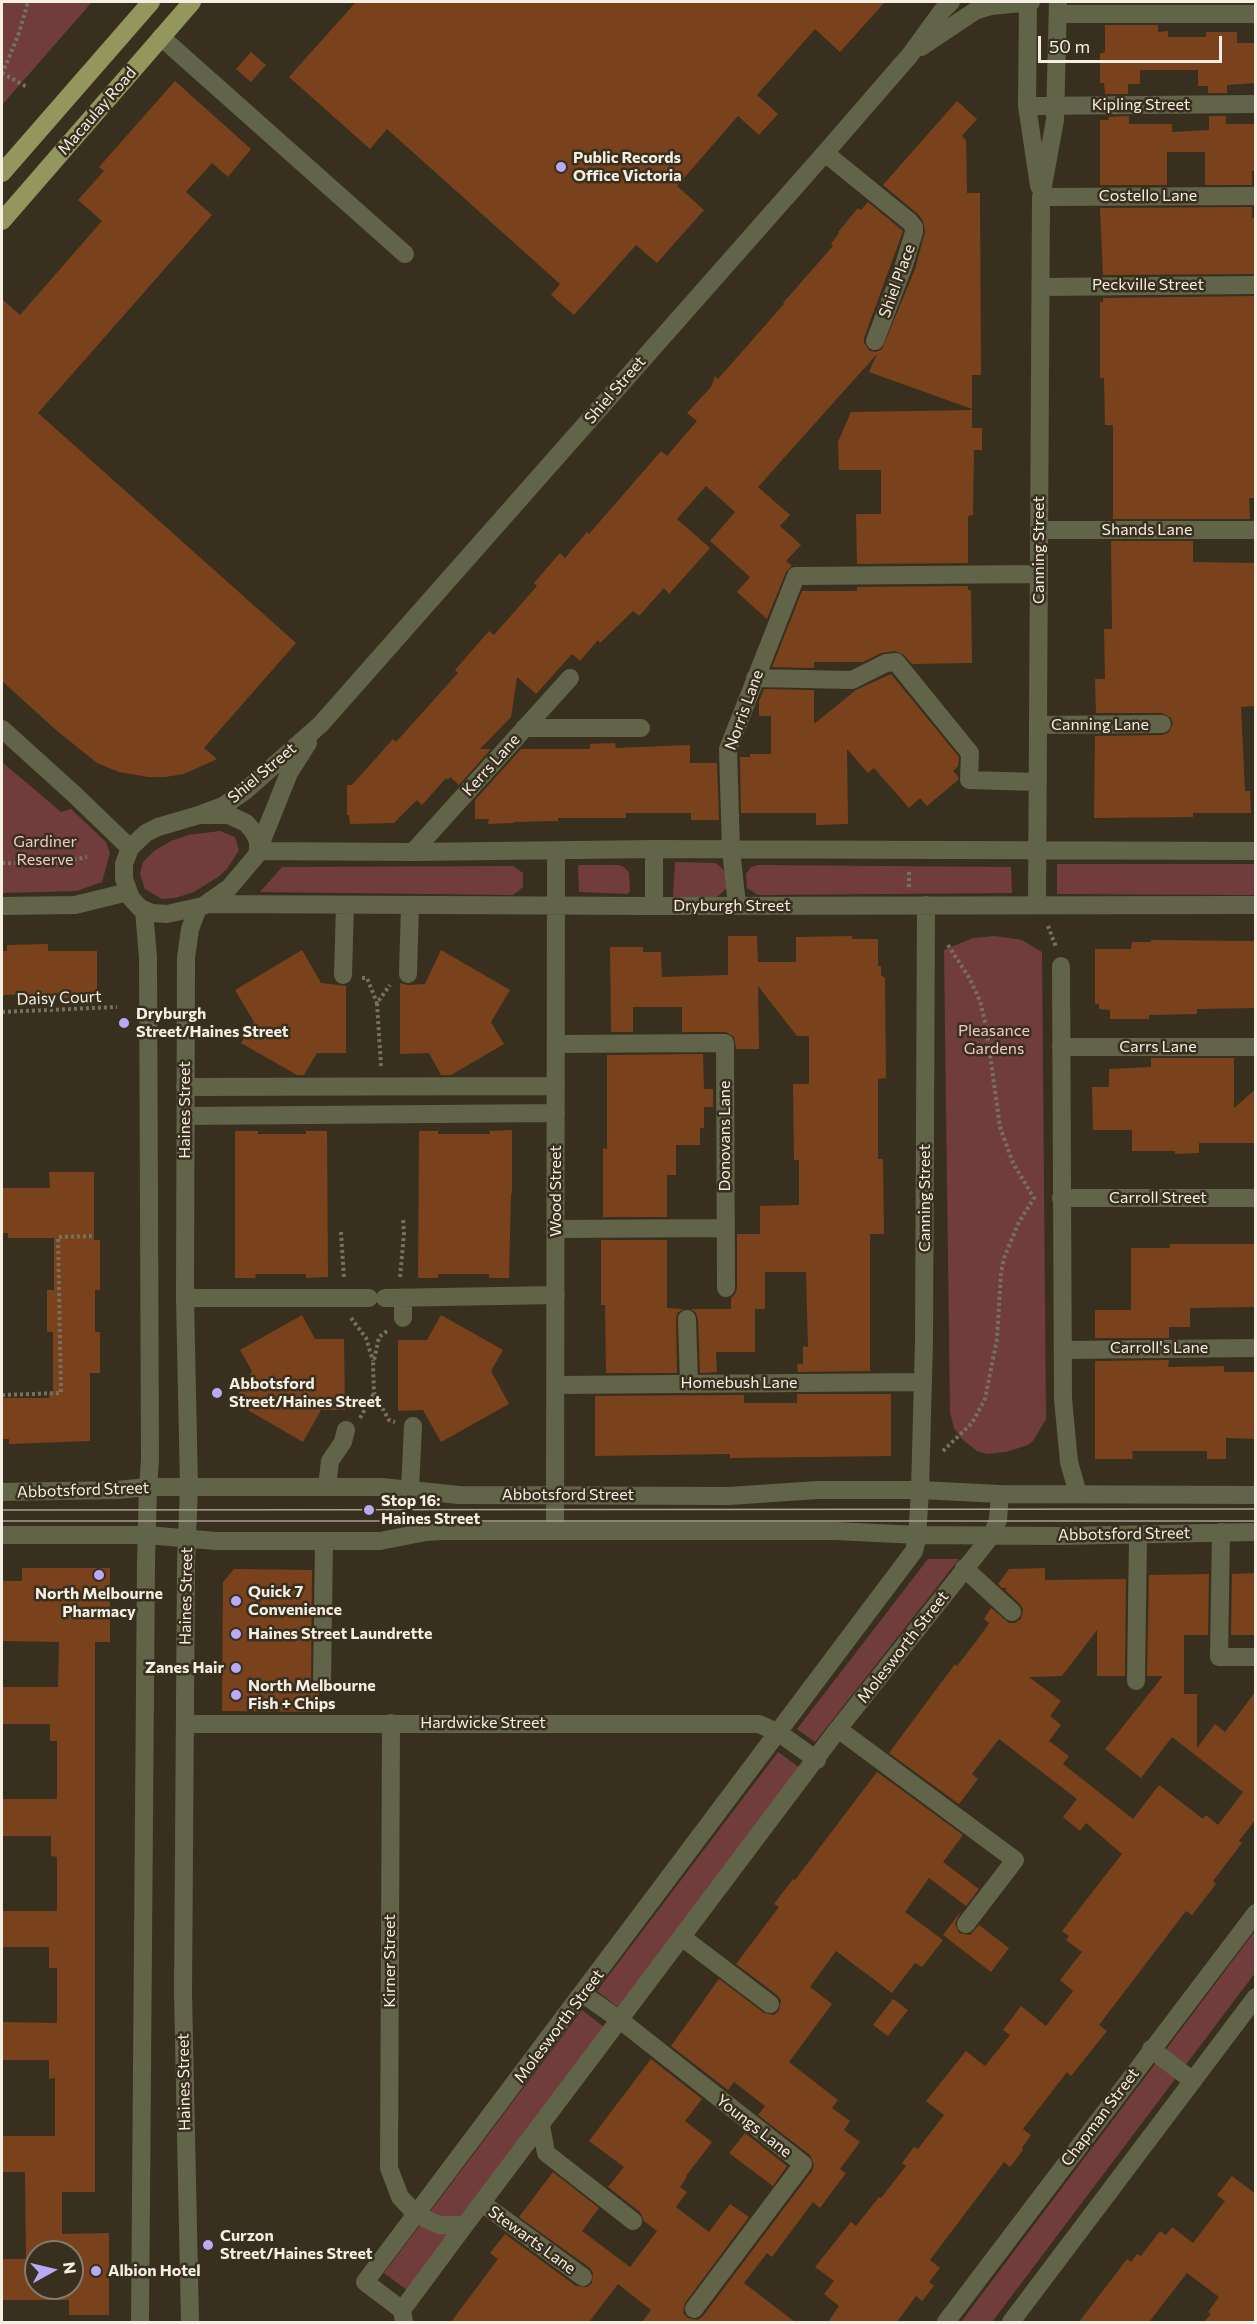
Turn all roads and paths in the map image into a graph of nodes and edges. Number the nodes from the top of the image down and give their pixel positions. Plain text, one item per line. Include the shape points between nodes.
1 (28, 2) edge
2 (151, 2) edge
3 (192, 2) edge
4 (951, 2) edge
5 (1029, 2) edge
6 (1058, 8) edge
7 (1256, 14) edge
8 (161, 37) junction
9 (910, 55) junction
10 (2, 74) edge
11 (27, 87) dead end
12 (1256, 104) edge
13 (1027, 105) junction
14 (1057, 105) junction
15 (825, 153) junction
16 (2, 173) edge
17 (1041, 196) junction
18 (1256, 196) edge
19 (4, 216) edge
20 (405, 254) dead end
21 (1256, 285) edge
22 (1041, 287) junction
23 (875, 341) dead end
24 (1039, 530) junction
25 (1256, 530) edge
26 (1039, 574) junction
27 (570, 678) dead end
28 (755, 678) junction
29 (321, 724) junction
30 (1162, 724) dead end
31 (1038, 725) junction
32 (524, 728) junction
33 (641, 728) dead end
34 (2, 729) edge
35 (1038, 782) junction
36 (199, 815) junction
37 (130, 848) junction
38 (258, 849) junction
39 (654, 849) junction
40 (909, 849) junction
41 (730, 850) junction
42 (1037, 850) junction
43 (556, 851) junction
44 (1256, 851) edge
45 (413, 852) junction
46 (87, 857) dead end
47 (2, 863) edge
48 (128, 892) junction
49 (1037, 904) junction
50 (345, 905) junction
51 (410, 905) junction
52 (556, 905) junction
53 (737, 905) junction
54 (917, 905) junction
55 (1256, 905) edge
56 (2, 906) edge
57 (203, 906) junction
58 (654, 906) junction
59 (144, 910) junction
60 (948, 942) dead end
61 (1061, 966) joint
62 (408, 974) joint
63 (344, 975) dead end
64 (117, 1007) dead end
65 (2, 1012) edge
66 (557, 1044) junction
67 (1061, 1047) junction
68 (1256, 1047) edge
69 (556, 1086) junction
70 (185, 1087) junction
71 (382, 1087) junction
72 (556, 1113) junction
73 (186, 1116) junction
74 (1061, 1198) junction
75 (1256, 1198) edge
76 (402, 1218) dead end
77 (726, 1228) junction
78 (556, 1229) junction
79 (341, 1232) dead end
80 (93, 1236) dead end
81 (726, 1288) dead end
82 (556, 1295) junction
83 (185, 1298) junction
84 (371, 1300) junction
85 (403, 1318) joint
86 (687, 1319) dead end
87 (1256, 1348) edge
88 (1063, 1350) junction
89 (374, 1365) junction
90 (923, 1382) junction
91 (689, 1383) junction
92 (556, 1385) junction
93 (2, 1395) edge
94 (413, 1426) joint
95 (346, 1430) dead end
96 (941, 1453) dead end
97 (147, 1487) junction
98 (189, 1487) junction
99 (327, 1487) junction
100 (411, 1490) junction
101 (920, 1490) junction
102 (2, 1492) edge
103 (1000, 1494) junction
104 (1078, 1494) junction
105 (556, 1495) junction
106 (1256, 1496) edge
107 (555, 1531) junction
108 (1221, 1532) junction
109 (1256, 1532) edge
110 (147, 1535) junction
111 (918, 1535) junction
112 (992, 1535) junction
113 (1138, 1535) junction
114 (2, 1536) edge
115 (188, 1539) junction
116 (324, 1541) junction
117 (964, 1568) junction
118 (1012, 1612) dead end
119 (1256, 1657) edge
120 (1136, 1681) dead end
121 (322, 1683) dead end
122 (391, 1723) junction
123 (184, 1724) junction
124 (838, 1730) junction
125 (779, 1733) junction
126 (817, 1760) junction
127 (1256, 1913) edge
128 (966, 1924) dead end
129 (682, 1938) junction
130 (583, 1994) junction
131 (1256, 1997) edge
132 (770, 2004) dead end
133 (620, 2020) junction
134 (1151, 2049) junction
135 (1193, 2081) junction
136 (541, 2125) junction
137 (482, 2203) junction
138 (416, 2214) junction
139 (633, 2221) dead end
140 (465, 2224) junction
141 (583, 2277) dead end
142 (694, 2309) dead end
143 (403, 2316) edge
144 (140, 2322) edge
145 (190, 2322) edge
146 (946, 2322) edge
147 (1011, 2322) edge

1 - 10 path
2 - 16 main road, Macaulay Road
3 - 8 main road, Macaulay Road
4 - 9 street, Shiel Street
5 - 9 street, Shiel Street via 975,11
5 - 13 street, Canning Street
6 - 7 street
6 - 14 street, Canning Street
8 - 19 main road, Macaulay Road
8 - 20 street
9 - 15 street, Shiel Street
10 - 11 path
12 - 14 street, Kipling Street
13 - 14 street, Kipling Street
13 - 17 street, Canning Street
14 - 17 street, Canning Street
15 - 23 street, Shiel Place via 914,227
15 - 29 street, Shiel Street
17 - 18 street, Costello Lane
17 - 22 street, Canning Street
21 - 22 street, Peckville Street
22 - 24 street, Canning Street
24 - 25 street, Shands Lane
24 - 26 street, Canning Street
26 - 28 street, Norris Lane via 796,576
26 - 31 street, Canning Street
27 - 32 street, Kerrs Lane
28 - 35 street via 852,680 896,662 970,753 969,780
28 - 41 street, Norris Lane via 728,749
29 - 36 street, Shiel Street via 245,791 223,806
29 - 38 street, Shiel Street via 289,773
30 - 31 street, Canning Lane
31 - 35 street, Canning Street
32 - 33 street
32 - 45 street, Kerrs Lane
34 - 37 street
35 - 42 street, Canning Street
36 - 37 street via 158,827
36 - 38 street via 229,815 238,819 255,834
37 - 48 street via 123,871
38 - 45 street
38 - 57 street via 238,879
39 - 41 street
39 - 43 street
39 - 58 street
40 - 41 street
40 - 42 street
40 - 54 path
41 - 53 street, Norris Lane
42 - 44 street
42 - 49 street, Canning Street
43 - 45 street
43 - 52 street, Wood Street
46 - 47 path via 52,864
48 - 56 street via 75,905
48 - 59 street
49 - 54 street, Dryburgh Street
49 - 55 street, Dryburgh Street
49 - 61 path via 1052,934
50 - 51 street, Dryburgh Street
50 - 57 street, Dryburgh Street
50 - 63 street
51 - 52 street, Dryburgh Street
51 - 62 street
52 - 58 street, Dryburgh Street
52 - 66 street, Wood Street
53 - 54 street, Dryburgh Street
53 - 58 street, Dryburgh Street
54 - 90 street, Canning Street
57 - 59 street via 167,914
57 - 70 street, Haines Street via 187,943
59 - 97 street via 148,957
60 - 96 path via 980,1001 1000,1127 1013,1163 1034,1198 1004,1258 997,1339 985,1400 972,1423
61 - 67 street
62 - 71 path via 396,978 377,1003
64 - 65 path, Daisy Court
66 - 69 street, Wood Street
66 - 77 street, Donovans Lane via 724,1043
67 - 68 street, Carrs Lane
67 - 74 street
69 - 71 street
69 - 72 street, Wood Street
70 - 71 street
70 - 73 street, Haines Street
72 - 73 street
72 - 78 street, Wood Street
73 - 83 street, Haines Street
74 - 75 street, Carroll Street
74 - 88 street
76 - 84 path via 402,1267
77 - 78 street
77 - 81 street
78 - 82 street, Wood Street
79 - 84 path via 342,1275
80 - 93 path via 58,1237 61,1393
82 - 84 street
82 - 92 street, Wood Street
83 - 84 street
83 - 98 street, Haines Street
84 - 85 street
84 - 89 path via 366,1338
85 - 89 path via 379,1337
86 - 91 street
87 - 88 street, Carroll's Lane
88 - 104 street via 1066,1442
89 - 94 path via 374,1393 389,1420
90 - 91 street, Homebush Lane
90 - 101 street, Canning Street
91 - 92 street, Homebush Lane
92 - 105 street, Wood Street
94 - 100 street
95 - 99 street via 330,1461
97 - 98 street, Abbotsford Street
97 - 102 street, Abbotsford Street
97 - 110 street
98 - 99 street, Abbotsford Street
98 - 115 street, Haines Street
99 - 100 street, Abbotsford Street
100 - 105 street, Abbotsford Street via 459,1495
101 - 103 street, Abbotsford Street
101 - 105 street, Abbotsford Street via 818,1490 729,1496
101 - 111 street
103 - 104 street, Abbotsford Street
103 - 112 street via 998,1521
104 - 106 street, Abbotsford Street
105 - 107 street, Wood Street
107 - 111 street, Abbotsford Street via 835,1531
107 - 116 street, Abbotsford Street via 426,1532 380,1541
108 - 109 street, Abbotsford Street
108 - 113 street, Abbotsford Street
108 - 119 street via 1219,1657
110 - 114 street, Abbotsford Street
110 - 115 street, Abbotsford Street
110 - 144 street
111 - 112 street, Abbotsford Street
111 - 125 street, Molesworth Street via 915,1551 905,1566
112 - 113 street, Abbotsford Street
112 - 117 street, Molesworth Street
113 - 120 street
115 - 116 street, Abbotsford Street
115 - 123 street, Haines Street
116 - 121 street
117 - 118 street
117 - 124 street, Molesworth Street
122 - 123 street, Hardwicke Street
122 - 125 street, Hardwicke Street via 759,1724
122 - 138 street, Kirner Street via 389,2168 400,2197
123 - 145 street, Haines Street via 183,1993
124 - 126 street, Molesworth Street
124 - 128 street via 1015,1860
125 - 126 street
125 - 130 street, Molesworth Street
126 - 129 street, Molesworth Street
127 - 134 street, Chapman Street
129 - 132 street
129 - 133 street, Molesworth Street
130 - 133 street
130 - 138 street, Molesworth Street
131 - 135 street
133 - 136 street, Molesworth Street
133 - 142 street, Youngs Lane via 803,2164
134 - 135 street
134 - 146 street, Chapman Street
135 - 147 street
136 - 137 street, Molesworth Street
136 - 139 street via 546,2153
137 - 140 street, Molesworth Street
137 - 141 street, Stewarts Lane
138 - 140 street via 439,2225
138 - 143 street, Molesworth Street via 365,2282
140 - 143 street, Molesworth Street

